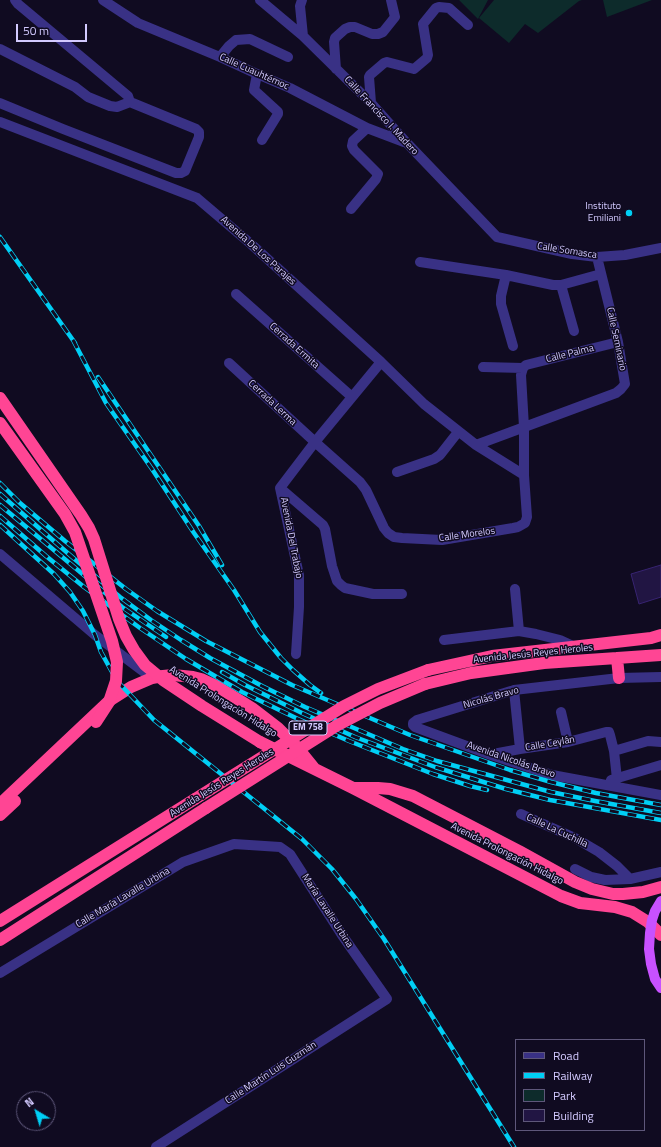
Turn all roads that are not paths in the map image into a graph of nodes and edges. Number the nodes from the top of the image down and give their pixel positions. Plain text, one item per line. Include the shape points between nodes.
1 (15, 0) edge
2 (103, 0) edge
3 (302, 0) edge
4 (391, 0) edge
5 (263, 1) edge
6 (468, 25) dead end
7 (304, 36) junction
8 (0, 50) edge
9 (220, 57) junction
10 (288, 57) dead end
11 (336, 69) junction
12 (256, 74) junction
13 (130, 102) junction
14 (0, 103) edge
15 (371, 103) junction
16 (0, 122) edge
17 (367, 128) junction
18 (262, 140) dead end
19 (406, 142) junction
20 (351, 209) dead end
21 (497, 237) joint
22 (661, 248) edge
23 (597, 257) junction
24 (420, 262) dead end
25 (601, 274) junction
26 (506, 275) junction
27 (561, 285) junction
28 (236, 294) dead end
29 (574, 331) dead end
30 (618, 342) junction
31 (513, 346) dead end
32 (381, 362) junction
33 (229, 363) dead end
34 (483, 367) dead end
35 (523, 368) junction
36 (352, 397) junction
37 (0, 398) edge
38 (0, 422) edge
39 (524, 427) junction
40 (458, 432) junction
41 (315, 442) junction
42 (476, 445) junction
43 (397, 472) dead end
44 (524, 475) junction
45 (280, 488) junction
46 (0, 554) edge
47 (515, 588) dead end
48 (402, 594) dead end
49 (519, 631) junction
50 (661, 635) edge
51 (444, 640) dead end
52 (573, 646) junction
53 (296, 654) dead end
54 (661, 655) edge
55 (617, 658) junction
56 (661, 677) edge
57 (152, 678) junction
58 (620, 678) junction
59 (514, 690) junction
60 (561, 712) dead end
61 (413, 723) joint
62 (568, 742) junction
63 (661, 742) edge
64 (520, 749) junction
65 (614, 751) junction
66 (491, 755) junction
67 (661, 765) edge
68 (316, 770) junction
69 (617, 779) junction
70 (600, 784) junction
71 (353, 788) junction
72 (661, 795) edge
73 (5, 804) edge
74 (521, 814) dead end
75 (0, 815) edge
76 (254, 845) joint
77 (575, 869) dead end
78 (661, 872) edge
79 (630, 879) junction
80 (661, 887) edge
81 (661, 901) edge
82 (0, 921) edge
83 (661, 935) edge
84 (0, 940) edge
85 (0, 974) edge
86 (661, 988) edge
87 (387, 999) joint
88 (156, 1147) edge

1 - 13 street via 128,96
2 - 9 street, Calle Cuauhtémoc via 138,23
3 - 7 street via 300,6
4 - 11 street via 395,17 383,32 372,34 350,27 335,38
5 - 7 street, Calle Francisco I. Madero
6 - 15 street via 450,8 436,8 423,24 427,58 414,69 384,63 369,77
7 - 11 street, Calle Francisco I. Madero
8 - 13 street via 70,84 102,103 117,107
9 - 10 street via 236,40 250,39
9 - 12 street, Calle Cuauhtémoc
11 - 15 street, Calle Francisco I. Madero
12 - 17 street, Calle Cuauhtémoc via 290,88
12 - 18 street via 254,90 278,112
13 - 14 street via 199,132 185,171 176,173
15 - 19 street, Calle Francisco I. Madero
16 - 32 street, Avenida De Los Parajes via 197,198
17 - 19 street, Calle Cuauhtémoc
17 - 20 street via 353,141 352,146 378,174
19 - 21 street, Calle Francisco I. Madero
21 - 23 street, Calle Somasca
22 - 23 street, Calle Somasca
23 - 25 street, Calle Seminario
24 - 26 street
25 - 27 street
25 - 30 street, Calle Seminario
26 - 27 street
26 - 31 street via 501,304
27 - 29 street
28 - 36 street, Cerrada Ermita
30 - 35 street, Calle Palma via 526,365
30 - 39 street, Calle Seminario via 625,384 621,390
32 - 36 street, Avenida Del Trabajo
32 - 40 street, Avenida De Los Parajes via 424,404
33 - 41 street, Cerrada Lerma
34 - 35 street
35 - 39 street via 521,375
36 - 41 street, Avenida Del Trabajo
37 - 68 highway, Avenida Prolongación Hidalgo, bridge via 89,528 119,619 126,636 145,665 163,680 260,742
38 - 73 highway, bridge via 76,532 117,662 116,681 110,702 96,722
39 - 42 street, Calle Seminario
39 - 44 street
40 - 42 street, Avenida De Los Parajes
40 - 43 street via 434,459
41 - 44 street, Calle Morelos via 360,482 384,528 394,537 442,540 521,526 527,517
41 - 45 street, Avenida Del Trabajo
42 - 44 street
45 - 48 street via 323,525 332,566 341,585 373,594
45 - 53 street, Avenida Del Trabajo via 299,574
46 - 57 street via 95,635
47 - 49 street
49 - 51 street
49 - 52 street via 560,640
50 - 52 highway, Avenida Jesús Reyes Heroles / EM 758
52 - 82 highway, Avenida Jesús Reyes Heroles / EM 758, bridge via 492,656 428,670 389,684 344,706
54 - 55 highway, Avenida Jesús Reyes Heroles / EM 758
55 - 58 highway
55 - 84 highway, Avenida Jesús Reyes Heroles / EM 758, bridge via 544,663 471,673 426,684 380,703 336,726
56 - 58 street, Nicolás Bravo
57 - 68 highway via 184,676 201,679 218,687 278,728
57 - 73 highway via 131,687 102,707
58 - 59 street, Nicolás Bravo
59 - 61 street, Nicolás Bravo
59 - 64 street
60 - 62 street
61 - 66 street, Avenida Nicolás Bravo via 415,726
62 - 64 street, Calle Ceylán
62 - 65 street, Calle Ceylán via 609,732
63 - 65 street via 648,741
64 - 66 street, Calle Ceylán
65 - 69 street
66 - 70 street, Avenida Nicolás Bravo via 552,775
67 - 69 street
68 - 71 highway, Avenida Prolongación Hidalgo
69 - 70 street
70 - 72 street, Avenida Nicolás Bravo
71 - 80 highway via 378,788 413,796 588,888 613,894
71 - 83 highway, Avenida Prolongación Hidalgo via 561,896 580,903 615,906 632,912 648,922
73 - 75 highway
74 - 79 street, Calle La Cuchilla via 575,838 599,852
76 - 85 street, Calle María Lavalle Urbina via 234,844 183,862
76 - 87 street, María Lavalle Urbina via 280,847 290,854
77 - 79 street via 591,877 605,880
78 - 79 street
81 - 86 main road, bridge via 652,920 649,949 655,979
87 - 88 street, Calle Martín Luis Guzmán

